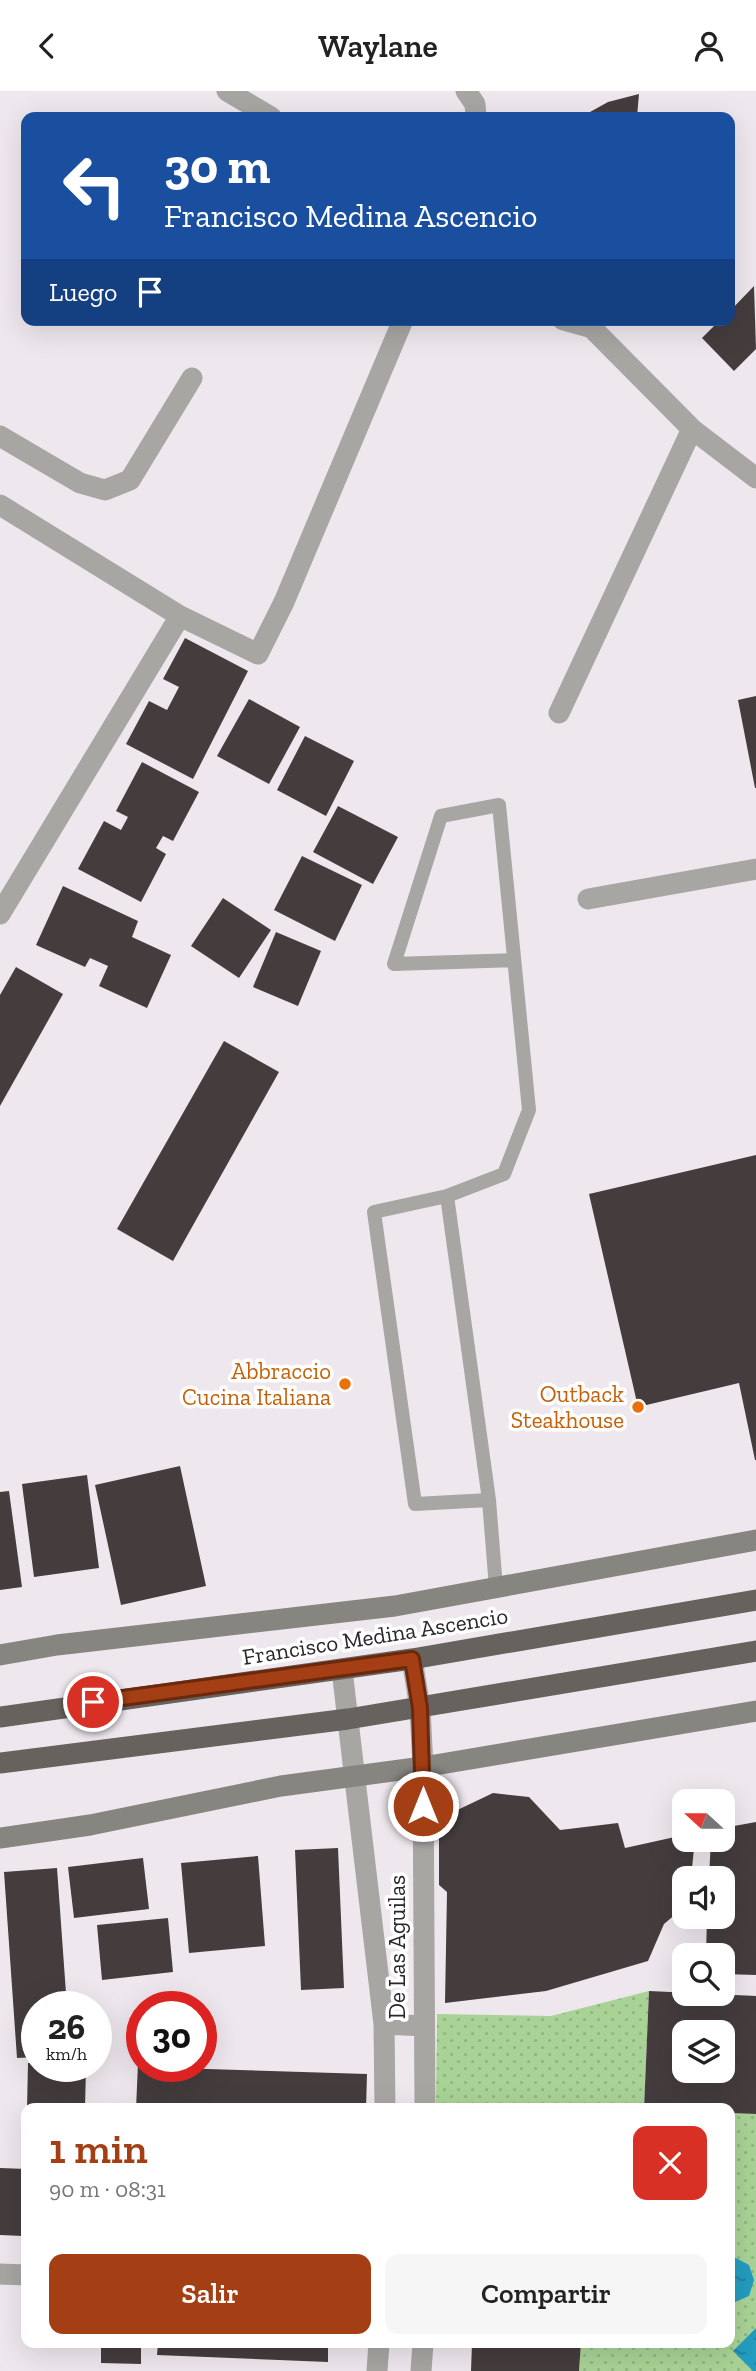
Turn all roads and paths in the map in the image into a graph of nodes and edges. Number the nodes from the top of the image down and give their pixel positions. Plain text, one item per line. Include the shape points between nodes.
1 (227, 91) edge
2 (466, 91) edge
3 (263, 112) edge
4 (475, 112) edge
5 (400, 326) edge
6 (590, 326) edge
7 (192, 378) dead end
8 (692, 429) junction
9 (0, 436) edge
10 (756, 478) edge
11 (0, 505) edge
12 (180, 616) junction
13 (559, 713) dead end
14 (756, 869) edge
15 (588, 899) dead end
16 (0, 914) edge
17 (514, 960) junction
18 (447, 1196) junction
19 (489, 1500) junction
20 (756, 1540) edge
21 (496, 1588) junction
22 (756, 1599) edge
23 (756, 1651) edge
24 (0, 1655) edge
25 (412, 1659) junction
26 (342, 1669) junction
27 (420, 1708) junction
28 (756, 1711) edge
29 (0, 1717) edge
30 (348, 1719) junction
31 (0, 1763) edge
32 (423, 1767) junction
33 (355, 1777) junction
34 (0, 1838) edge
35 (384, 2024) junction
36 (424, 2026) junction
37 (385, 2103) edge
38 (425, 2103) edge
39 (0, 2274) edge
40 (21, 2275) edge
41 (379, 2348) edge
42 (423, 2348) edge
43 (377, 2371) edge
44 (421, 2371) edge

1 - 3 street
2 - 4 street
5 - 12 street via 258,654
6 - 8 street
7 - 9 street via 130,480 105,491 80,483
8 - 10 street
8 - 13 street
11 - 12 street
12 - 16 street
14 - 15 street
17 - 17 lane via 499,805 441,816 394,964
17 - 18 lane via 529,1110 504,1174
18 - 19 lane
18 - 19 lane via 374,1212 415,1504
19 - 21 lane
20 - 21 main road
21 - 24 main road via 395,1606
22 - 25 highway, Francisco Medina Ascencio
23 - 27 highway
25 - 26 highway, Francisco Medina Ascencio
25 - 27 street, De Las Aguilas
26 - 29 highway, Francisco Medina Ascencio
26 - 30 street, De Las Aguilas
27 - 30 highway
27 - 32 street, De Las Aguilas
28 - 32 main road
30 - 31 highway
30 - 33 street, De Las Aguilas
32 - 33 main road
32 - 36 street, De Las Aguilas
33 - 34 main road via 281,1786 90,1825
33 - 35 street, De Las Aguilas
35 - 36 street
35 - 37 street, De Las Aguilas
36 - 38 street, De Las Aguilas
39 - 40 street
41 - 43 street
42 - 44 street

